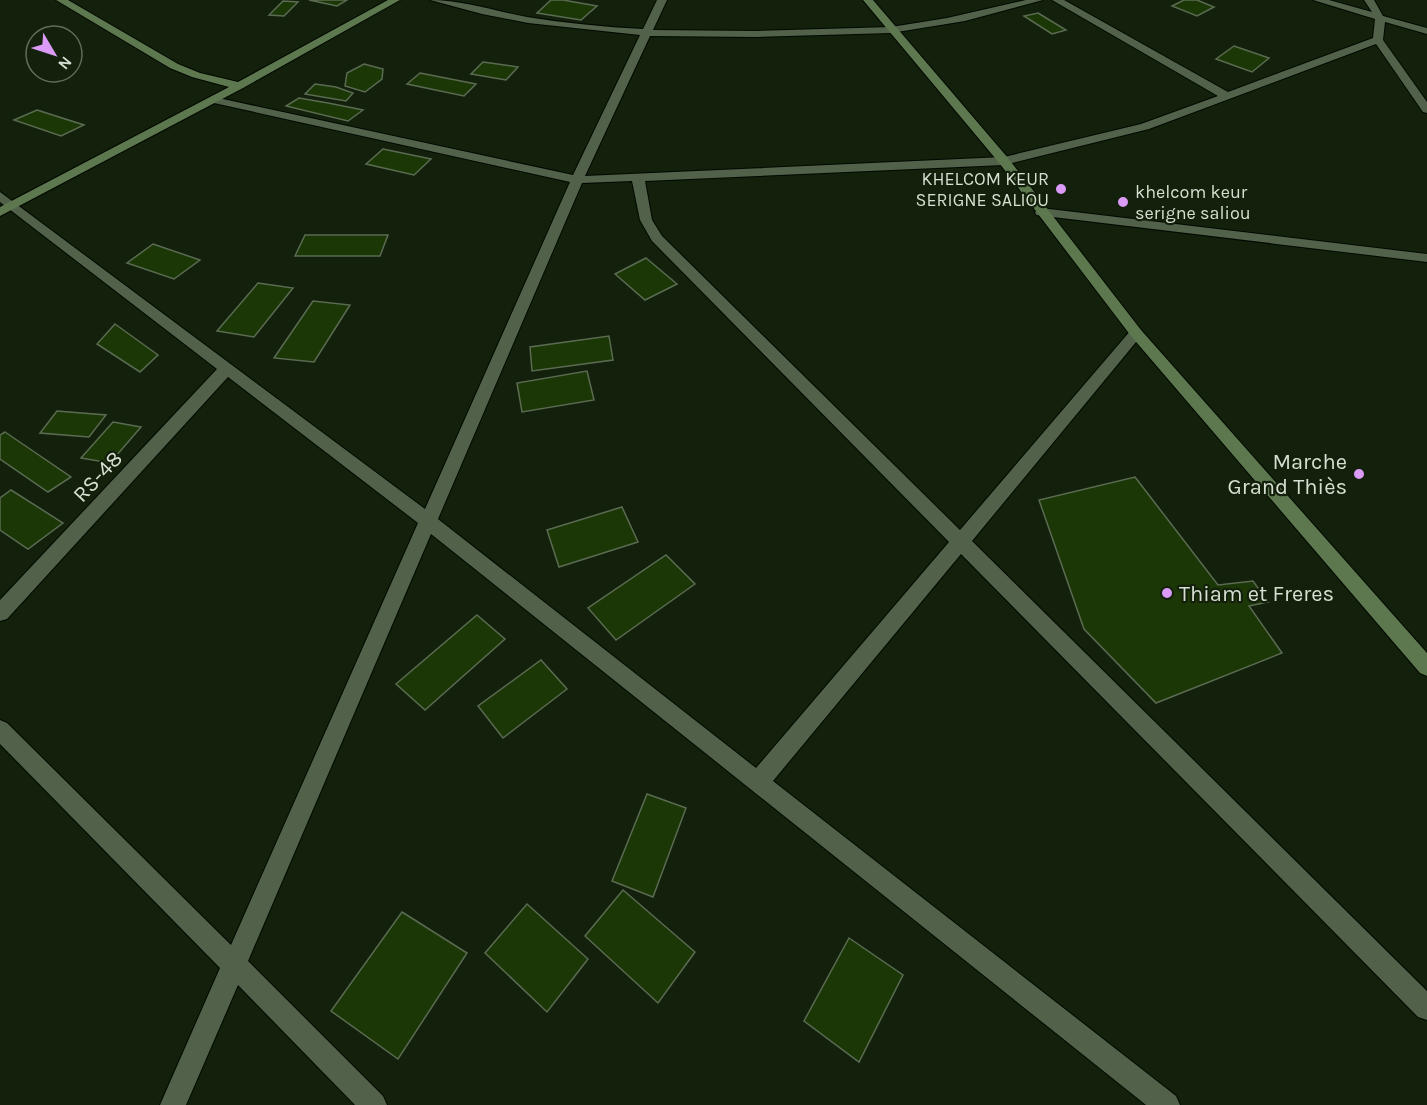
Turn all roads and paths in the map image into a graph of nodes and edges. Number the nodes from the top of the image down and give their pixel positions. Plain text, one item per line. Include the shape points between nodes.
1 (61, 0) edge
2 (394, 0) edge
3 (435, 0) edge
4 (662, 0) edge
5 (867, 0) edge
6 (1038, 0) edge
7 (1057, 0) edge
8 (1318, 0) edge
9 (1369, 0) edge
10 (1380, 18) junction
11 (892, 30) junction
12 (1427, 30) edge
13 (646, 34) junction
14 (1378, 40) junction
15 (239, 86) junction
16 (1228, 97) junction
17 (214, 100) junction
18 (1427, 110) edge
19 (1004, 161) junction
20 (639, 178) junction
21 (577, 180) junction
22 (4, 204) edge
23 (1041, 212) junction
24 (1427, 258) edge
25 (1136, 333) junction
26 (227, 368) junction
27 (428, 521) junction
28 (960, 541) junction
29 (0, 613) edge
30 (1427, 667) edge
31 (0, 730) edge
32 (759, 781) junction
33 (236, 965) junction
34 (1427, 1008) edge
35 (173, 1105) edge
36 (374, 1105) edge
37 (1167, 1105) edge

1 - 15 street via 174,66
2 - 15 street
3 - 13 street via 534,22
4 - 13 street
5 - 11 street
6 - 11 street
7 - 16 street
8 - 10 street
9 - 10 street
10 - 12 street
10 - 14 street
11 - 13 street
11 - 19 street
13 - 21 street
14 - 16 street
14 - 18 street
15 - 17 street
16 - 19 street via 1145,127
17 - 21 street
17 - 22 street
19 - 20 street
19 - 23 street
20 - 21 street
20 - 28 street via 646,220 657,238
21 - 27 street
22 - 26 street
23 - 24 street
23 - 25 street
25 - 28 street
25 - 30 street
26 - 27 street
26 - 29 street, RS-48
27 - 32 street
27 - 33 street
28 - 32 street
28 - 34 street
31 - 33 street
32 - 37 street
33 - 35 street
33 - 36 street

